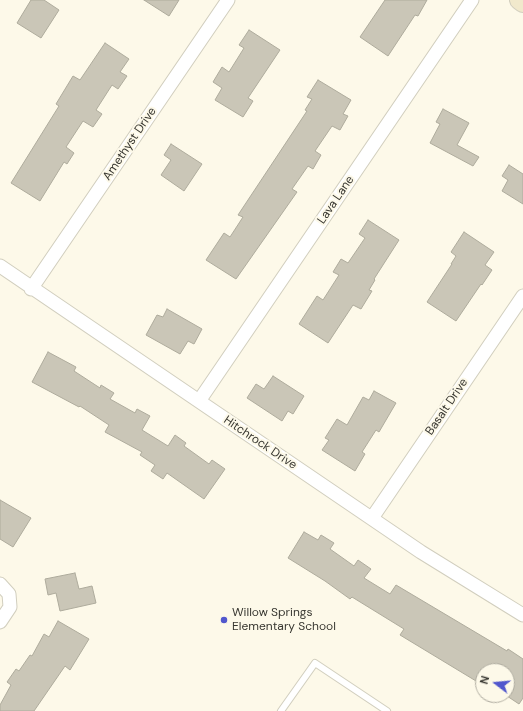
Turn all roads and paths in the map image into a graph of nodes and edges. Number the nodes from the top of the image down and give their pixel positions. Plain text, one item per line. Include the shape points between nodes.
1 (228, 0) edge
2 (472, 0) edge
3 (519, 0) edge
4 (523, 3) edge
5 (0, 266) edge
6 (32, 288) junction
7 (523, 296) edge
8 (199, 401) junction
9 (372, 518) junction
10 (0, 584) edge
11 (523, 615) edge
12 (0, 622) edge
13 (281, 711) edge
14 (387, 711) edge

1 - 6 street, Amethyst Drive
2 - 8 street, Lava Lane
3 - 4 street
5 - 6 street, Hitchrock Drive
6 - 8 street, Hitchrock Drive
7 - 9 street, Basalt Drive
8 - 9 street, Hitchrock Drive
9 - 11 street, Hitchrock Drive via 420,552
10 - 12 street via 9,594 10,607
13 - 14 lane via 315,663

